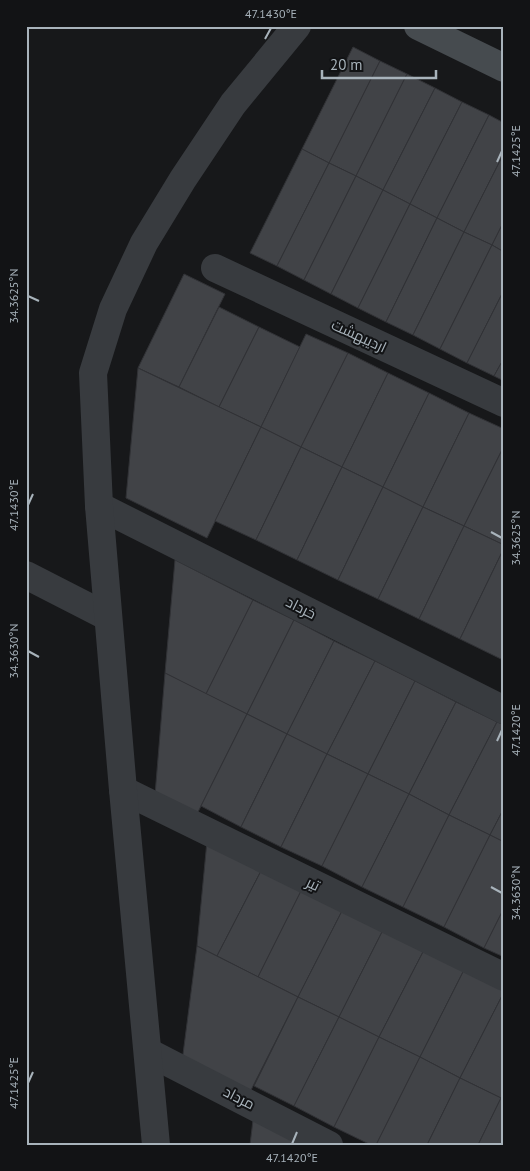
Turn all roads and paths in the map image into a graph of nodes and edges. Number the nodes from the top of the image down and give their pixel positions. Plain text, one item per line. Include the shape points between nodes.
1 (297, 26) edge
2 (418, 26) edge
3 (504, 68) edge
4 (215, 268) dead end
5 (504, 403) edge
6 (99, 506) junction
7 (26, 575) edge
8 (108, 617) junction
9 (504, 710) edge
10 (122, 790) junction
11 (504, 977) edge
12 (148, 1052) junction
13 (156, 1145) edge
14 (329, 1145) edge

1 - 6 street via 233,104 183,179 144,243 114,310 93,373
2 - 3 main road
4 - 5 street, اردیبهشت
6 - 8 street
6 - 9 street, خرداد
7 - 8 street
8 - 10 street
10 - 11 street, تیر
10 - 12 street
12 - 13 street
12 - 14 street, مرداد

